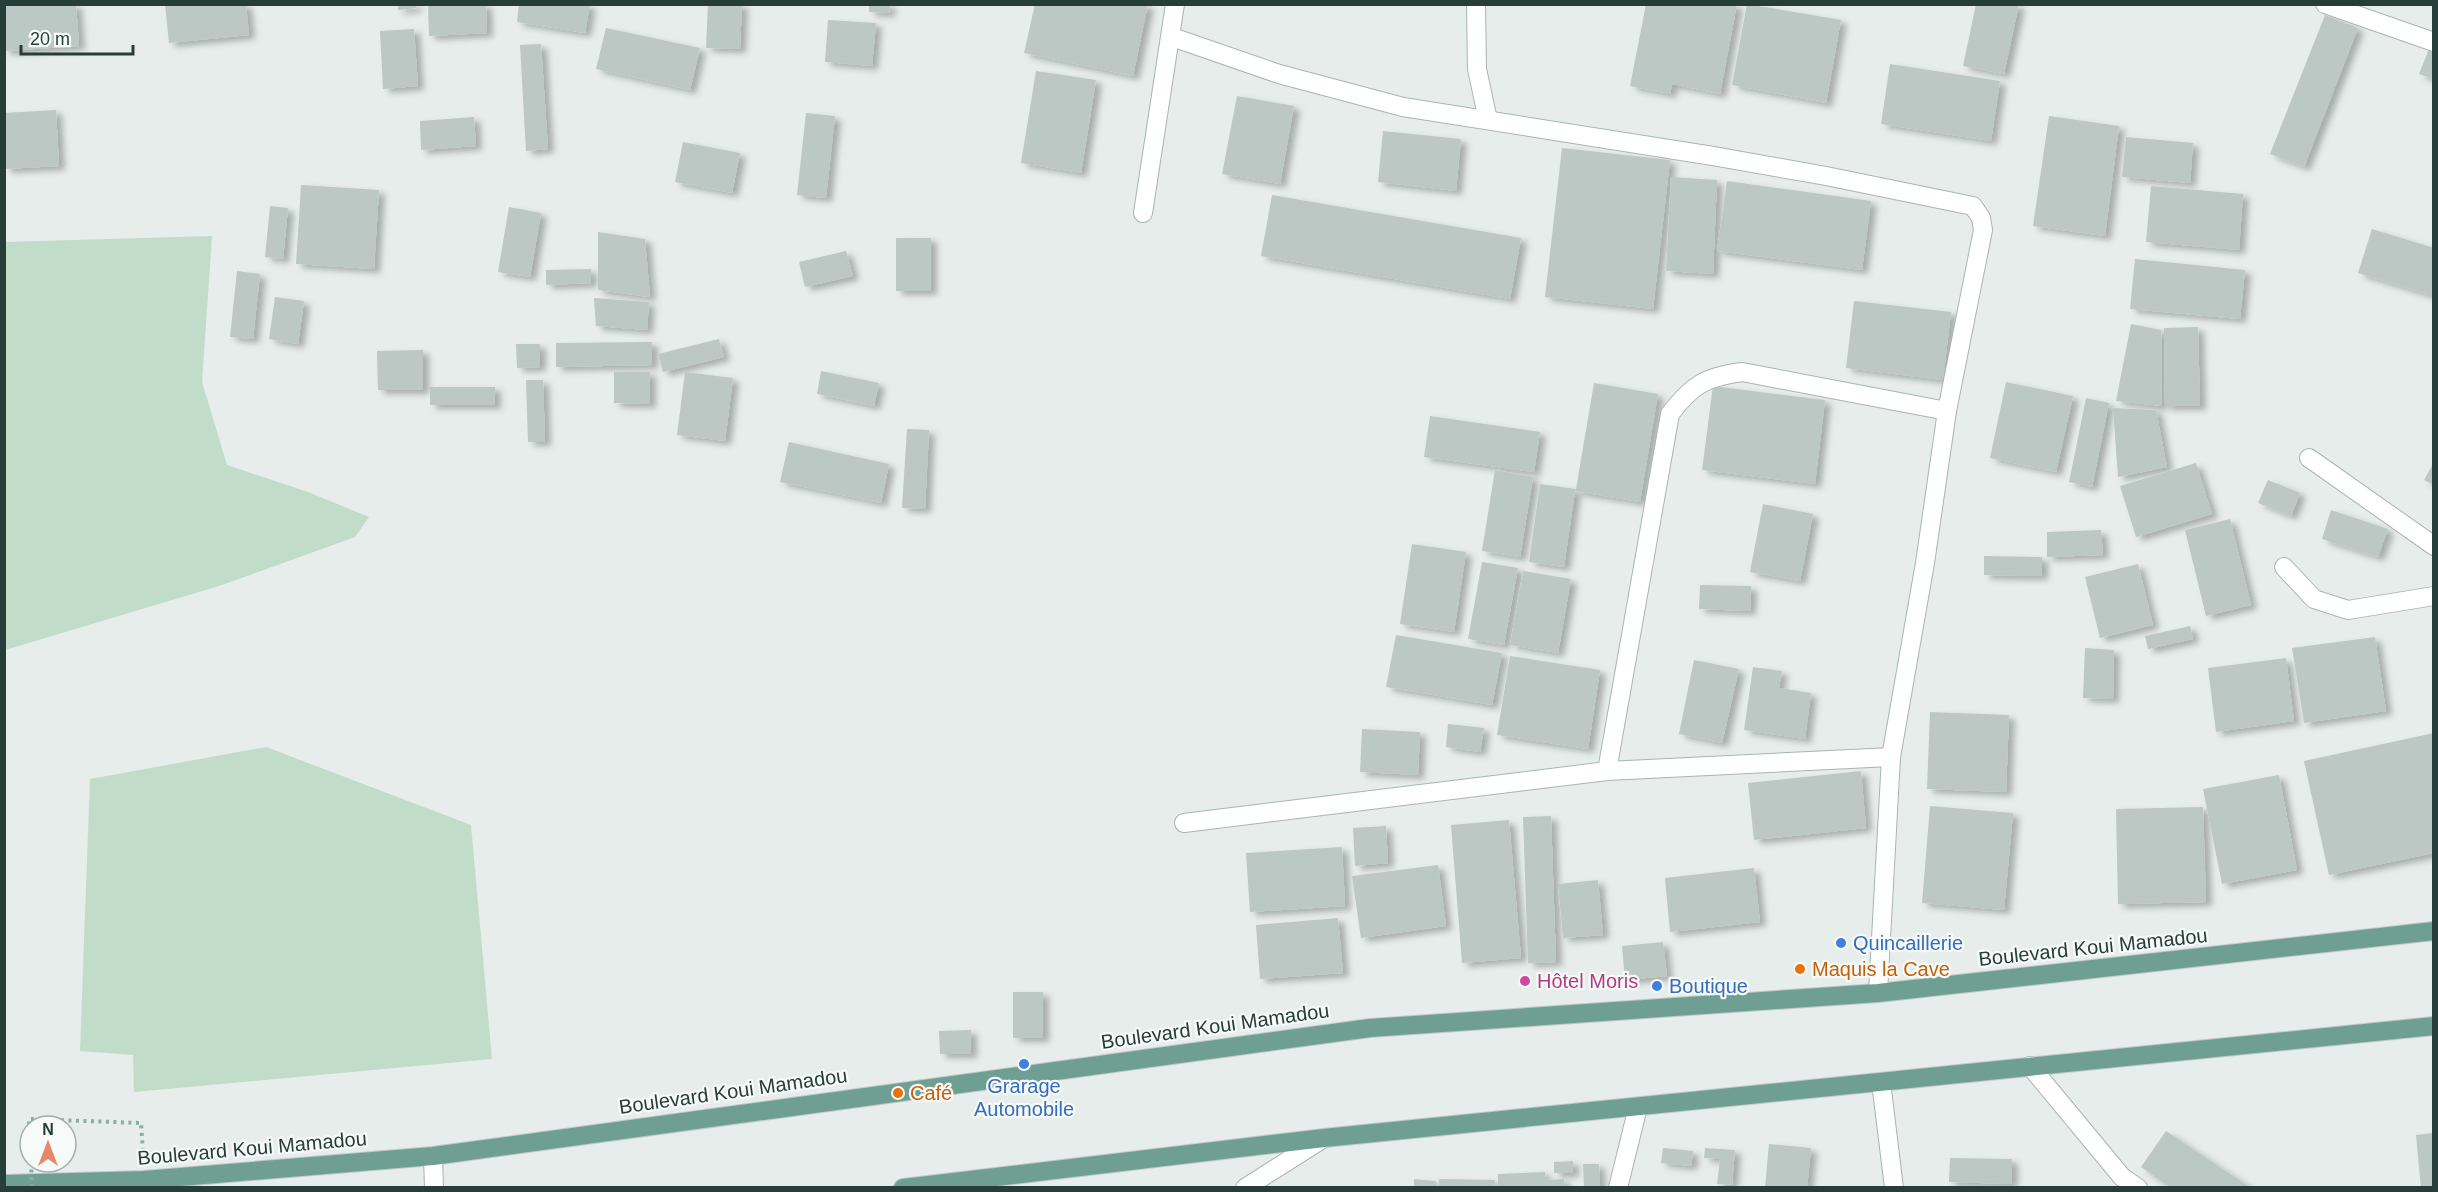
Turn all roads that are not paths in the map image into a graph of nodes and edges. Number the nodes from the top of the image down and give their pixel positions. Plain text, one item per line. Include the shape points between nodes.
1 (1175, 4) edge
2 (1476, 4) edge
3 (2325, 4) edge
4 (1172, 37) junction
5 (2433, 42) edge
6 (1488, 120) junction
7 (1143, 213) dead end
8 (1947, 411) junction
9 (2309, 458) dead end
10 (2433, 546) edge
11 (2284, 567) dead end
12 (2433, 596) edge
13 (1891, 757) junction
14 (1607, 771) junction
15 (1184, 823) dead end
16 (2433, 932) edge
17 (1878, 993) junction
18 (2433, 1026) edge
19 (2030, 1066) junction
20 (1881, 1082) junction
21 (1638, 1107) junction
22 (1324, 1138) junction
23 (433, 1156) junction
24 (4, 1184) edge
25 (434, 1188) edge
26 (903, 1188) edge
27 (1245, 1188) edge
28 (1618, 1188) edge
29 (1894, 1188) edge
30 (2138, 1188) edge

1 - 4 street
2 - 6 street via 1477,69
3 - 5 street
4 - 6 street via 1290,77 1403,106
4 - 7 street
6 - 8 street via 1803,172 1973,206 1983,230
8 - 13 street
8 - 14 street via 1742,372 1701,382 1686,393 1670,414
9 - 10 street
11 - 12 street via 2314,599 2348,610
13 - 14 street
13 - 17 street
14 - 15 street
16 - 17 main road, Boulevard Koui Mamadou
17 - 23 main road, Boulevard Koui Mamadou via 1370,1028
18 - 19 main road
19 - 20 main road
19 - 30 street via 2122,1177
20 - 21 main road
20 - 29 street
21 - 22 main road
21 - 28 street
22 - 26 main road
22 - 27 street
23 - 24 main road, Boulevard Koui Mamadou via 144,1180
23 - 25 street

